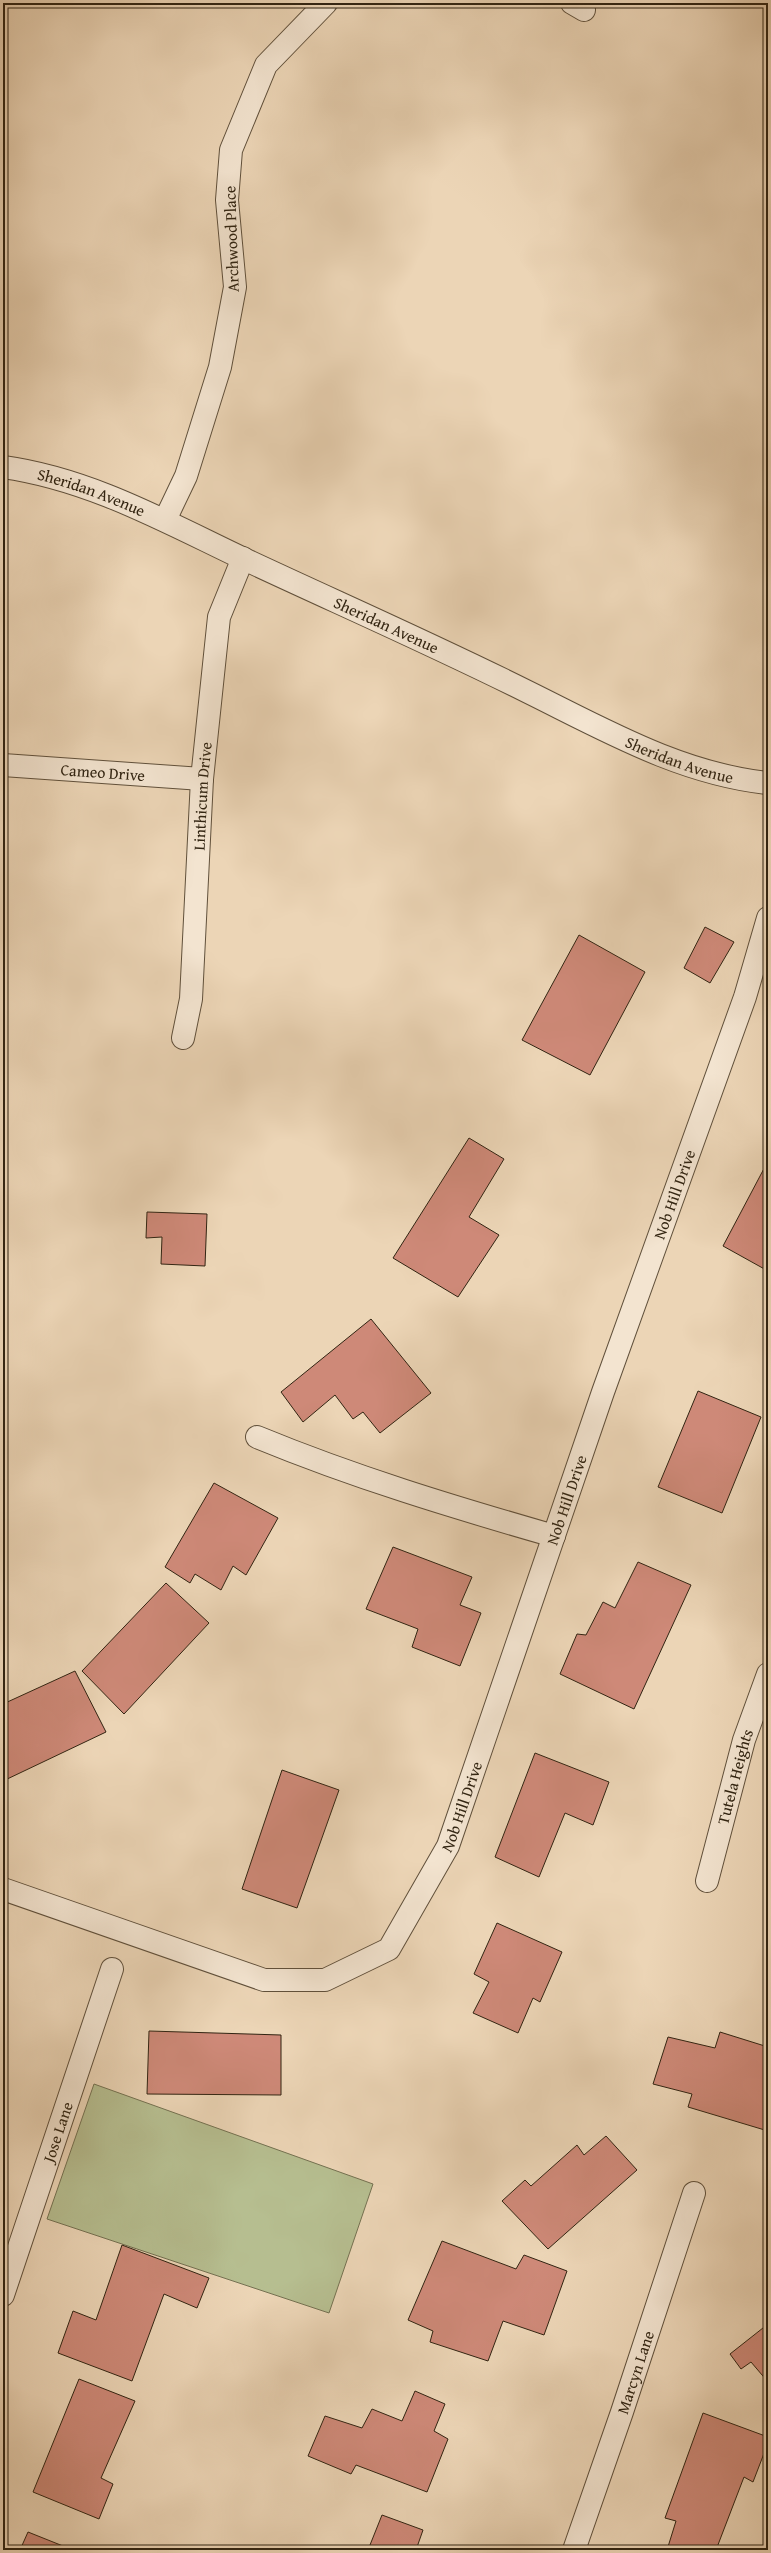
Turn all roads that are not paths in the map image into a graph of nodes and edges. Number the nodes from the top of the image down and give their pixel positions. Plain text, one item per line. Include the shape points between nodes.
1 (323, 4) edge
2 (3, 467) edge
3 (165, 520) junction
4 (242, 558) junction
5 (3, 765) edge
6 (202, 779) junction
7 (768, 783) edge
8 (768, 918) edge
9 (183, 1038) dead end
10 (258, 1437) dead end
11 (554, 1536) junction
12 (768, 1674) edge
13 (707, 1881) dead end
14 (3, 1889) edge
15 (112, 1969) dead end
16 (694, 2193) dead end
17 (3, 2295) edge
18 (574, 2550) edge

1 - 3 street, Archwood Place via 266,65 231,150 227,200 235,287 220,367 186,476
2 - 3 street, Sheridan Avenue via 39,473 71,483
3 - 4 street, Sheridan Avenue
4 - 6 street, Linthicum Drive via 219,617
4 - 7 street, Sheridan Avenue via 462,659 652,752 718,776
5 - 6 street, Cameo Drive
6 - 9 street, Linthicum Drive via 190,999
8 - 11 street, Nob Hill Drive via 744,997
10 - 11 street via 302,1456 454,1508
11 - 14 street, Nob Hill Drive via 448,1846 389,1949 325,1980 264,1980
12 - 13 street, Tutela Heights via 744,1740
15 - 17 street, Jose Lane
16 - 18 street, Marcyn Lane

